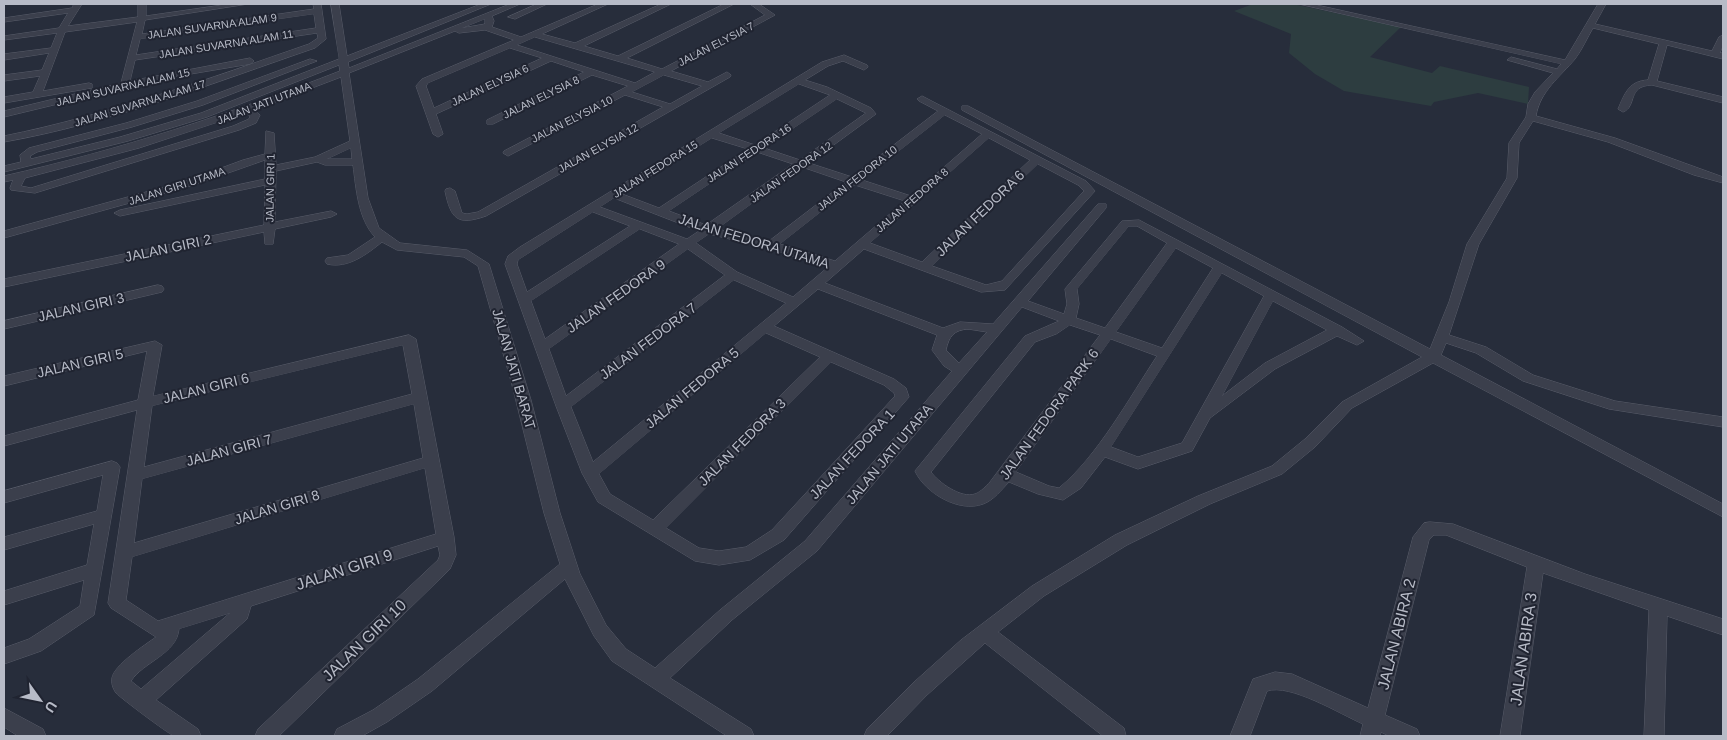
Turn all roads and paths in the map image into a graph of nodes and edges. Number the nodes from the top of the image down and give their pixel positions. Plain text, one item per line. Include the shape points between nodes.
1 (142, 4) edge
2 (244, 4) edge
3 (335, 4) edge
4 (487, 4) edge
5 (516, 4) edge
6 (527, 4) edge
7 (604, 4) edge
8 (667, 4) edge
9 (730, 4) edge
10 (754, 4) edge
11 (1302, 4) edge
12 (1602, 4) edge
13 (540, 5) edge
14 (76, 7) edge
15 (317, 7) edge
16 (488, 15) junction
17 (512, 17) dead end
18 (142, 18) junction
19 (4, 20) edge
20 (1590, 25) junction
21 (485, 27) junction
22 (62, 30) junction
23 (319, 30) junction
24 (448, 31) junction
25 (535, 34) junction
26 (137, 37) junction
27 (1723, 37) edge
28 (4, 38) edge
29 (522, 40) junction
30 (1663, 43) junction
31 (510, 45) junction
32 (576, 46) junction
33 (54, 50) junction
34 (1484, 53) dead end
35 (1719, 55) edge
36 (4, 57) edge
37 (132, 58) junction
38 (550, 58) junction
39 (273, 59) junction
40 (618, 59) junction
41 (343, 60) junction
42 (313, 61) dead end
43 (864, 67) dead end
44 (1563, 68) junction
45 (592, 71) junction
46 (46, 72) junction
47 (346, 72) junction
48 (661, 72) junction
49 (278, 74) junction
50 (810, 74) junction
51 (727, 75) dead end
52 (4, 78) edge
53 (296, 80) junction
54 (799, 81) junction
55 (824, 82) dead end
56 (1652, 82) junction
57 (125, 83) junction
58 (709, 85) junction
59 (636, 86) junction
60 (624, 92) junction
61 (37, 95) junction
62 (837, 95) junction
63 (922, 99) dead end
64 (4, 100) edge
65 (1723, 100) edge
66 (671, 107) junction
67 (965, 108) dead end
68 (247, 109) junction
69 (1623, 109) dead end
70 (944, 112) junction
71 (431, 113) junction
72 (4, 114) edge
73 (1531, 117) junction
74 (490, 122) dead end
75 (269, 133) dead end
76 (438, 134) dead end
77 (711, 134) junction
78 (987, 135) junction
79 (4, 139) edge
80 (355, 142) junction
81 (756, 149) junction
82 (508, 153) dead end
83 (271, 156) junction
84 (318, 159) junction
85 (1036, 160) junction
86 (358, 162) junction
87 (26, 163) junction
88 (802, 165) junction
89 (4, 169) edge
90 (271, 169) junction
91 (20, 176) junction
92 (4, 179) edge
93 (1723, 180) edge
94 (271, 181) junction
95 (853, 181) junction
96 (450, 191) dead end
97 (615, 195) junction
98 (912, 200) junction
99 (1102, 206) dead end
100 (593, 208) junction
101 (660, 212) junction
102 (331, 214) dead end
103 (84, 215) junction
104 (639, 226) junction
105 (269, 227) junction
106 (708, 230) junction
107 (4, 235) edge
108 (382, 237) junction
109 (269, 242) dead end
110 (1174, 242) junction
111 (689, 244) junction
112 (862, 244) junction
113 (771, 246) junction
114 (331, 261) dead end
115 (836, 266) junction
116 (924, 267) junction
117 (1220, 267) junction
118 (733, 275) junction
119 (4, 283) edge
120 (816, 284) junction
121 (158, 290) dead end
122 (1271, 294) junction
123 (525, 299) junction
124 (794, 302) junction
125 (1019, 302) junction
126 (1069, 320) junction
127 (4, 325) edge
128 (764, 327) junction
129 (996, 329) junction
130 (1337, 330) junction
131 (944, 334) junction
132 (1107, 334) junction
133 (1440, 337) junction
134 (409, 339) joint
135 (1357, 341) dead end
136 (542, 347) junction
137 (1165, 354) junction
138 (830, 356) junction
139 (1434, 356) junction
140 (960, 370) junction
141 (4, 380) edge
142 (420, 397) junction
143 (145, 403) junction
144 (563, 406) junction
145 (1202, 419) junction
146 (1723, 422) edge
147 (4, 441) edge
148 (1103, 450) junction
149 (431, 460) junction
150 (590, 473) junction
151 (1006, 474) junction
152 (135, 475) junction
153 (4, 497) edge
154 (1723, 511) edge
155 (103, 515) junction
156 (654, 529) junction
157 (446, 537) junction
158 (4, 543) edge
159 (124, 553) junction
160 (750, 553) joint
161 (1536, 563) junction
162 (568, 567) junction
163 (94, 570) junction
164 (4, 598) edge
165 (243, 602) junction
166 (1658, 605) junction
167 (163, 627) junction
168 (1723, 627) edge
169 (986, 633) junction
170 (4, 656) edge
171 (654, 680) junction
172 (142, 701) junction
173 (4, 717) edge
174 (1372, 728) edge
175 (1117, 735) dead end
176 (36, 736) edge
177 (191, 736) edge
178 (265, 736) edge
179 (344, 736) edge
180 (744, 736) edge
181 (874, 736) edge
182 (1240, 736) edge
183 (1410, 736) edge
184 (1510, 736) edge
185 (1654, 736) edge

1 - 18 street
2 - 18 street
3 - 41 street
4 - 41 street, JALAN JATI UTAMA
5 - 16 street, JALAN JATI UTAMA
6 - 13 street
7 - 25 street
8 - 32 street
9 - 40 street
10 - 48 street, JALAN ELYSIA 7 via 771,15
11 - 44 street
12 - 20 street
13 - 17 street
14 - 19 street
14 - 22 street
15 - 23 street
15 - 26 street, JALAN SUVARNA ALAM 9
16 - 21 street via 490,21
16 - 24 street, JALAN JATI UTAMA
18 - 22 street
18 - 26 street
20 - 30 street
20 - 44 street
21 - 24 street
21 - 29 street
22 - 28 street
22 - 33 street
23 - 37 street, JALAN SUVARNA ALAM 11
23 - 39 street via 320,42
24 - 47 street, JALAN JATI UTAMA
25 - 29 street
25 - 32 street
26 - 37 street
27 - 35 street
29 - 31 street
30 - 35 street
30 - 56 street
31 - 38 street
31 - 71 street via 425,81 422,86
32 - 40 street
33 - 36 street
33 - 46 street
34 - 44 street
37 - 57 street
38 - 45 street
38 - 71 street, JALAN ELYSIA 6
39 - 57 street, JALAN SUVARNA ALAM 15
39 - 79 street, JALAN SUVARNA ALAM 17 via 178,94 96,118
40 - 48 street
41 - 47 street
41 - 53 street, JALAN JATI UTAMA
42 - 49 street
43 - 50 street, JALAN FEDORA 15 via 844,58 825,64
44 - 73 street via 1540,92 1533,104
45 - 59 street
45 - 74 street, JALAN ELYSIA 8
46 - 52 street
46 - 61 street
47 - 68 street, JALAN JATI UTAMA
47 - 80 street
48 - 58 street
48 - 59 street, JALAN ELYSIA 7
49 - 53 street
49 - 87 street via 129,125 33,150 25,155
50 - 54 street, JALAN FEDORA 15
50 - 55 street
51 - 58 street, JALAN ELYSIA 12
53 - 87 street, JALAN JATI UTAMA via 204,115
54 - 62 street
54 - 77 street, JALAN FEDORA 15
56 - 65 street
56 - 69 street via 1636,83
57 - 61 street, JALAN SUVARNA ALAM 15
57 - 72 street, JALAN SUVARNA ALAM 15
58 - 66 street, JALAN ELYSIA 12
59 - 60 street, JALAN ELYSIA 10
60 - 66 street
60 - 82 street, JALAN ELYSIA 10
61 - 64 street, JALAN SUVARNA ALAM 15
62 - 81 street, JALAN FEDORA 16
62 - 88 street, JALAN FEDORA 12 via 871,114
63 - 70 street
66 - 96 street, JALAN ELYSIA 12 via 482,214 461,218 456,213
67 - 139 street
68 - 91 street, JALAN JATI UTAMA via 139,145
68 - 91 street via 255,115 252,122 31,191 15,188
70 - 78 street
70 - 95 street, JALAN FEDORA 10
71 - 76 street
73 - 93 street
73 - 133 street via 1514,143 1512,178 1473,244
75 - 83 street, JALAN GIRI 1
77 - 81 street
77 - 97 street, JALAN FEDORA 15
78 - 85 street
78 - 98 street, JALAN FEDORA 8
80 - 84 street
80 - 86 street
81 - 88 street
81 - 101 street, JALAN FEDORA 16
83 - 90 street, JALAN GIRI 1
83 - 103 street, JALAN GIRI UTAMA
84 - 86 street
84 - 90 street
85 - 116 street, JALAN FEDORA 6
85 - 116 street via 1082,183 1090,191 1001,287 984,289
86 - 108 street via 363,198 374,229
87 - 89 street, JALAN JATI UTAMA
88 - 95 street
88 - 106 street, JALAN FEDORA 12
90 - 94 street, JALAN GIRI 1
91 - 92 street, JALAN JATI UTAMA
94 - 103 street, JALAN GIRI UTAMA via 115,214
94 - 105 street, JALAN GIRI 1
95 - 98 street
95 - 113 street, JALAN FEDORA 10
97 - 100 street, JALAN FEDORA 15
97 - 101 street, JALAN FEDORA UTAMA
98 - 112 street, JALAN FEDORA 8
99 - 125 street, JALAN JATI UTARA
100 - 104 street, JALAN FEDORA UTAMA
100 - 123 street, JALAN FEDORA 15 via 512,259
101 - 106 street, JALAN FEDORA UTAMA
102 - 105 street, JALAN GIRI 2
103 - 107 street, JALAN GIRI UTAMA
104 - 111 street, JALAN FEDORA UTAMA
104 - 123 street
105 - 109 street, JALAN GIRI 1
105 - 119 street, JALAN GIRI 2
106 - 111 street, JALAN FEDORA 12
106 - 113 street, JALAN FEDORA UTAMA
108 - 114 street via 350,259
108 - 162 street, JALAN JATI BARAT via 406,248 447,250 474,256 483,264 518,378
110 - 117 street
110 - 126 street via 1139,223 1126,223 1071,289 1073,304
110 - 132 street, JALAN FEDORA PARK 6
111 - 118 street, JALAN FEDORA UTAMA
111 - 136 street, JALAN FEDORA 9
112 - 115 street, JALAN FEDORA 8
112 - 116 street
113 - 115 street, JALAN FEDORA UTAMA
115 - 120 street, JALAN FEDORA 8
117 - 122 street
117 - 137 street
118 - 124 street, JALAN FEDORA UTAMA
118 - 144 street, JALAN FEDORA 7
120 - 124 street, JALAN FEDORA 5
120 - 131 street, JALAN FEDORA UTAMA
121 - 127 street, JALAN GIRI 3
122 - 130 street
122 - 145 street
123 - 136 street
124 - 128 street, JALAN FEDORA 5
125 - 126 street
125 - 129 street, JALAN JATI UTARA
126 - 132 street
126 - 151 street, JALAN FEDORA PARK 6 via 1030,338 923,471 924,478 931,484 965,501 976,501 989,493
128 - 138 street, JALAN FEDORA 1
128 - 150 street, JALAN FEDORA 5
129 - 131 street via 962,325
129 - 140 street, JALAN JATI UTARA
130 - 135 street
130 - 145 street via 1270,366
131 - 140 street via 939,350
132 - 137 street
132 - 151 street, JALAN FEDORA PARK 6
133 - 139 street
133 - 146 street via 1481,350 1528,378 1614,406
134 - 142 street, JALAN GIRI 10
134 - 143 street, JALAN GIRI 6
136 - 144 street
137 - 148 street
138 - 156 street, JALAN FEDORA 3
138 - 160 street, JALAN FEDORA 1 via 889,382 901,391 902,397 778,535
139 - 154 street
139 - 169 street via 1348,405 1278,470 1204,500 1096,553 1038,591
140 - 171 street, JALAN JATI UTARA via 811,546 726,615
141 - 143 street, JALAN GIRI 5 via 156,345
142 - 149 street, JALAN GIRI 10
142 - 152 street, JALAN GIRI 7
143 - 147 street, JALAN GIRI 6
143 - 152 street
144 - 150 street
145 - 148 street via 1187,447 1138,463
148 - 151 street via 1068,492 1054,494
149 - 157 street, JALAN GIRI 10
149 - 159 street, JALAN GIRI 8
150 - 156 street via 604,498
152 - 159 street
153 - 155 street via 112,467
155 - 158 street
155 - 163 street
156 - 160 street via 694,554 719,558
157 - 165 street, JALAN GIRI 9
157 - 178 street, JALAN GIRI 10 via 448,555 444,564
159 - 167 street via 117,603
161 - 166 street
161 - 174 street, JALAN ABIRA 2 via 1447,529 1430,528 1424,532
161 - 184 street, JALAN ABIRA 3
162 - 171 street, JALAN JATI BARAT via 602,637 619,655
162 - 179 street via 425,685
163 - 164 street
163 - 170 street via 88,610 35,645
165 - 167 street, JALAN GIRI 9
165 - 172 street via 242,614
166 - 168 street
166 - 185 street
167 - 172 street via 169,637 121,678 122,686
169 - 175 street
169 - 181 street via 920,689
171 - 180 street, JALAN JATI BARAT
172 - 177 street
173 - 176 street
174 - 182 street via 1292,683 1275,680 1260,685
174 - 183 street

